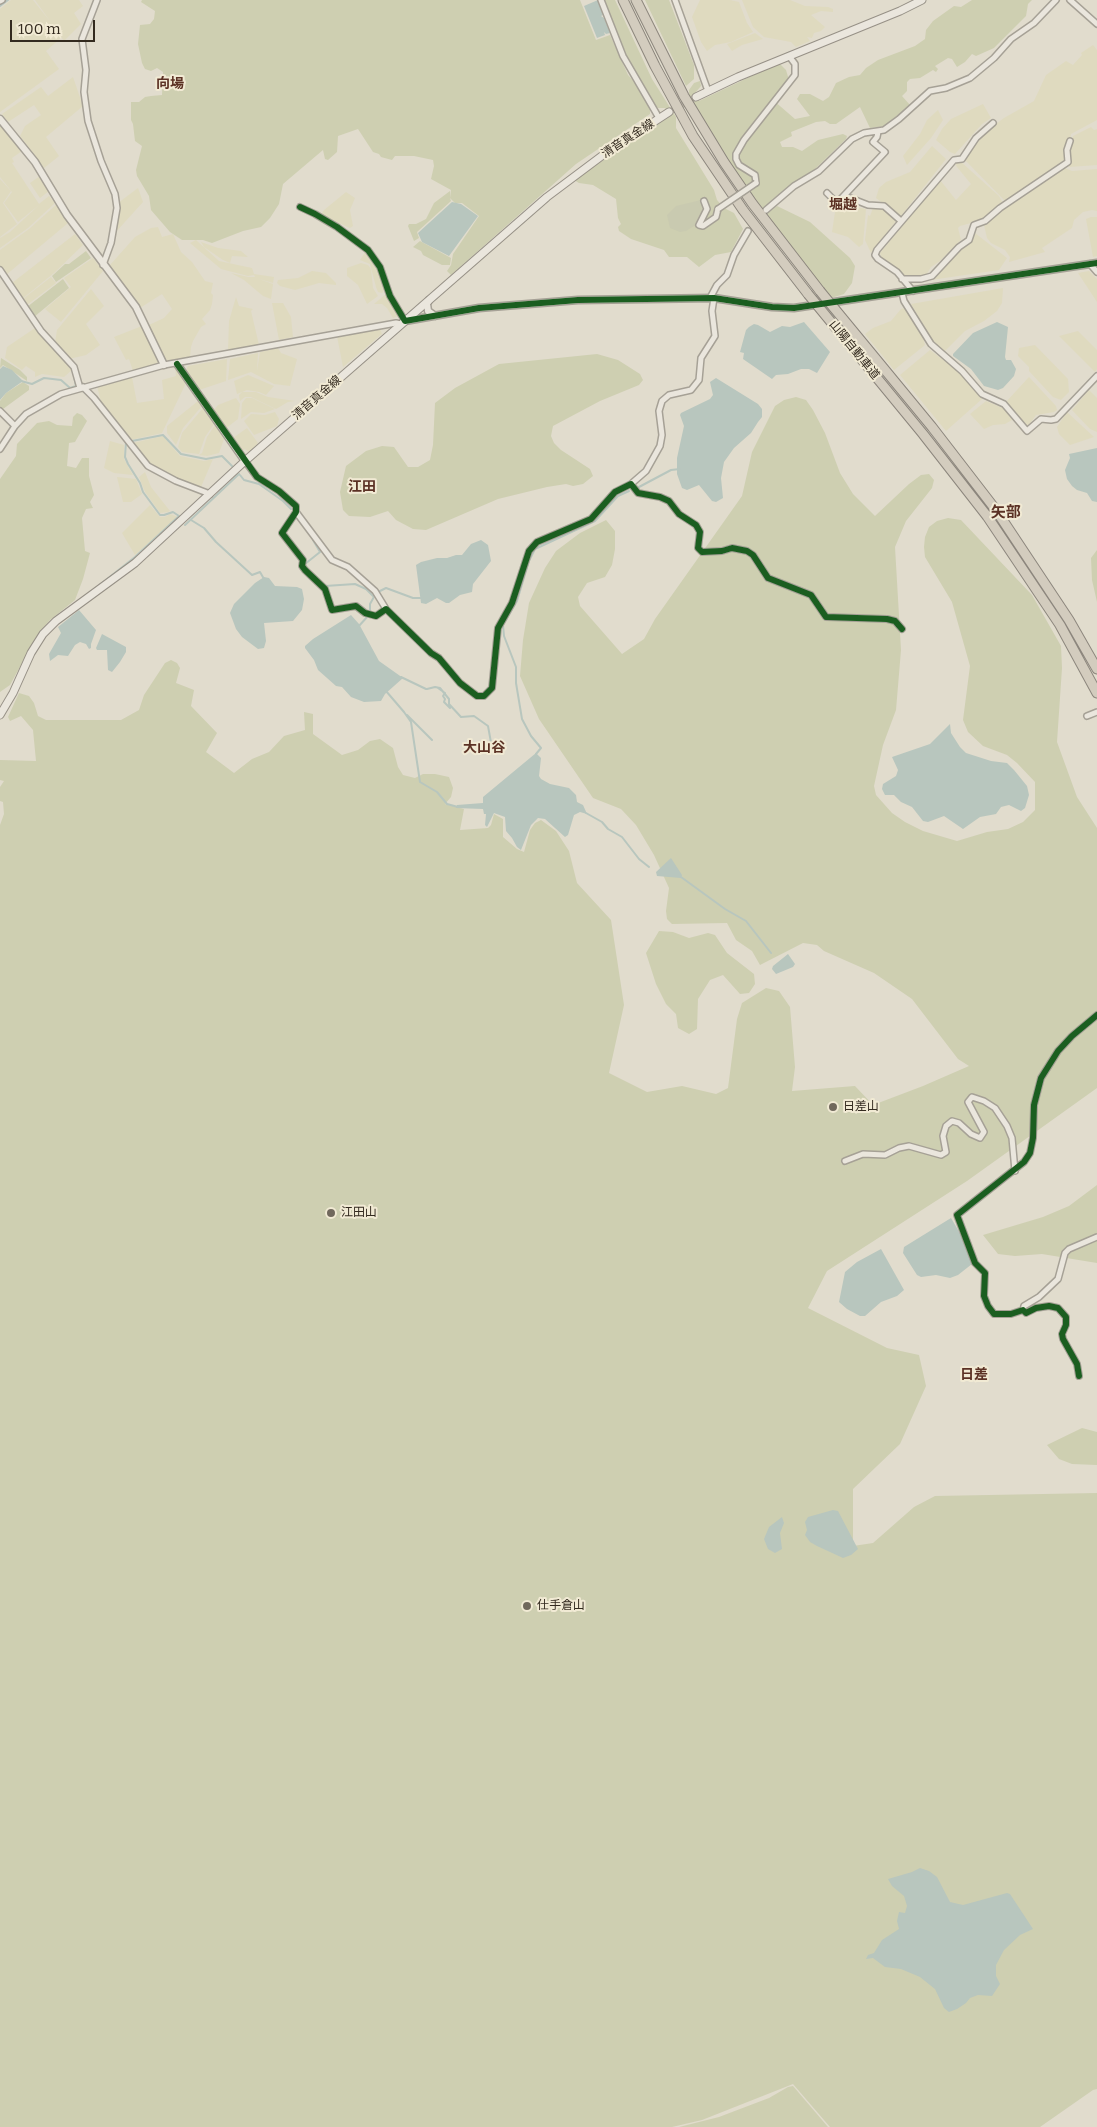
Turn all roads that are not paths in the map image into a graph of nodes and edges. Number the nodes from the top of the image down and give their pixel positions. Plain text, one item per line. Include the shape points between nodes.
1 (97, 0) edge
2 (601, 0) edge
3 (623, 0) edge
4 (636, 0) edge
5 (674, 0) edge
6 (922, 0) edge
7 (1056, 0) edge
8 (1070, 0) edge
9 (1097, 24) edge
10 (789, 56) junction
11 (708, 91) junction
12 (696, 97) tunnel mouth
13 (669, 112) tunnel mouth
14 (659, 118) junction
15 (0, 119) edge
16 (993, 123) dead end
17 (878, 132) junction
18 (1070, 141) dead end
19 (826, 193) dead end
20 (845, 196) junction
21 (704, 202) dead end
22 (300, 207) dead end
23 (766, 210) dead end
24 (901, 221) junction
25 (748, 231) dead end
26 (102, 264) junction
27 (1094, 264) edge
28 (0, 270) edge
29 (1097, 272) edge
30 (902, 279) junction
31 (913, 291) junction
32 (902, 293) junction
33 (712, 298) junction
34 (429, 300) junction
35 (435, 316) junction
36 (403, 322) junction
37 (177, 364) junction
38 (164, 365) junction
39 (1097, 376) edge
40 (81, 388) junction
41 (0, 411) edge
42 (15, 426) junction
43 (0, 449) edge
44 (245, 462) junction
45 (631, 484) junction
46 (210, 494) junction
47 (296, 512) junction
48 (386, 609) junction
49 (902, 629) dead end
50 (1097, 669) edge
51 (1097, 693) edge
52 (1097, 712) edge
53 (0, 715) edge
54 (1087, 716) dead end
55 (1097, 1015) edge
56 (844, 1161) dead end
57 (1015, 1171) junction
58 (1097, 1237) edge
59 (1023, 1310) junction
60 (1080, 1376) dead end

1 - 26 street via 82,39 86,70 84,92 88,121 115,194 117,208 111,244
2 - 14 street via 623,56
3 - 51 highway, 山陽自動車道, bridge via 693,136 742,210 987,516 1060,625
4 - 50 highway, 山陽自動車道, bridge via 684,96 752,203 996,510 1060,605
5 - 11 street
6 - 10 main road
7 - 17 street via 970,78 930,91 899,119
8 - 9 street
10 - 11 main road
10 - 21 street, bridge via 795,64 795,75 736,154 739,164 755,175 756,183 718,209 716,217 703,226 699,225 707,209
11 - 12 main road
13 - 14 main road, 清音真金線
14 - 34 main road, 清音真金線 via 546,197
15 - 26 street via 42,172 67,216
16 - 24 street via 976,138 962,159 954,160
17 - 20 street via 873,142 885,152
17 - 23 street via 864,133 852,139 819,171 794,186
18 - 30 street via 1068,162 985,221 974,225 969,240 932,276
19 - 20 street via 837,202
20 - 24 street via 868,205 884,206
22 - 36 street via 337,227 368,250 380,268
24 - 30 street via 876,255
25 - 33 street
26 - 38 street via 136,307
27 - 29 street
27 - 31 street
28 - 40 street via 41,331 74,367
30 - 31 street
31 - 32 street
32 - 33 street via 783,309
32 - 39 street via 931,344 962,370 982,394 1004,404 1027,431 1041,419 1056,419
33 - 35 street via 578,300 479,308
33 - 45 street via 715,336 701,358 699,380 691,390 669,395 662,401 659,411 660,446 646,471
34 - 35 street via 428,311
34 - 36 main road, 清音真金線
35 - 36 street
36 - 37 street
36 - 44 main road, 清音真金線
37 - 38 street
37 - 44 street
38 - 40 street
40 - 42 street via 52,398 26,414
40 - 46 street via 94,398 148,466
41 - 42 street
42 - 43 street
44 - 46 main road, 清音真金線
44 - 47 street via 257,477 296,506
45 - 48 street via 615,492 591,519 538,542 529,550 512,603 498,628 493,681 490,691 484,696 472,694
45 - 49 street via 638,493 669,502 679,514 696,525 700,532 698,548 702,552 732,548 747,551 768,578 811,595 826,617 887,619 895,621
46 - 53 main road, 清音真金線 via 135,563 49,627 31,653
47 - 48 street via 332,560 348,567 375,591
47 - 48 street via 282,534 303,560 305,570 325,589 332,610 356,606 376,616
52 - 54 street
55 - 57 street via 1072,1036 1049,1063 1036,1094 1030,1154
56 - 57 street via 863,1154 885,1155 909,1146 941,1155 946,1152 943,1136 946,1126 952,1121 980,1138 984,1132 968,1102 972,1097 995,1108 1008,1126
57 - 59 street via 957,1216 975,1263 985,1273 984,1296 988,1306 994,1314
58 - 59 street via 1069,1249 1058,1279
59 - 60 street via 1026,1313 1049,1306 1058,1308 1066,1317 1063,1339

